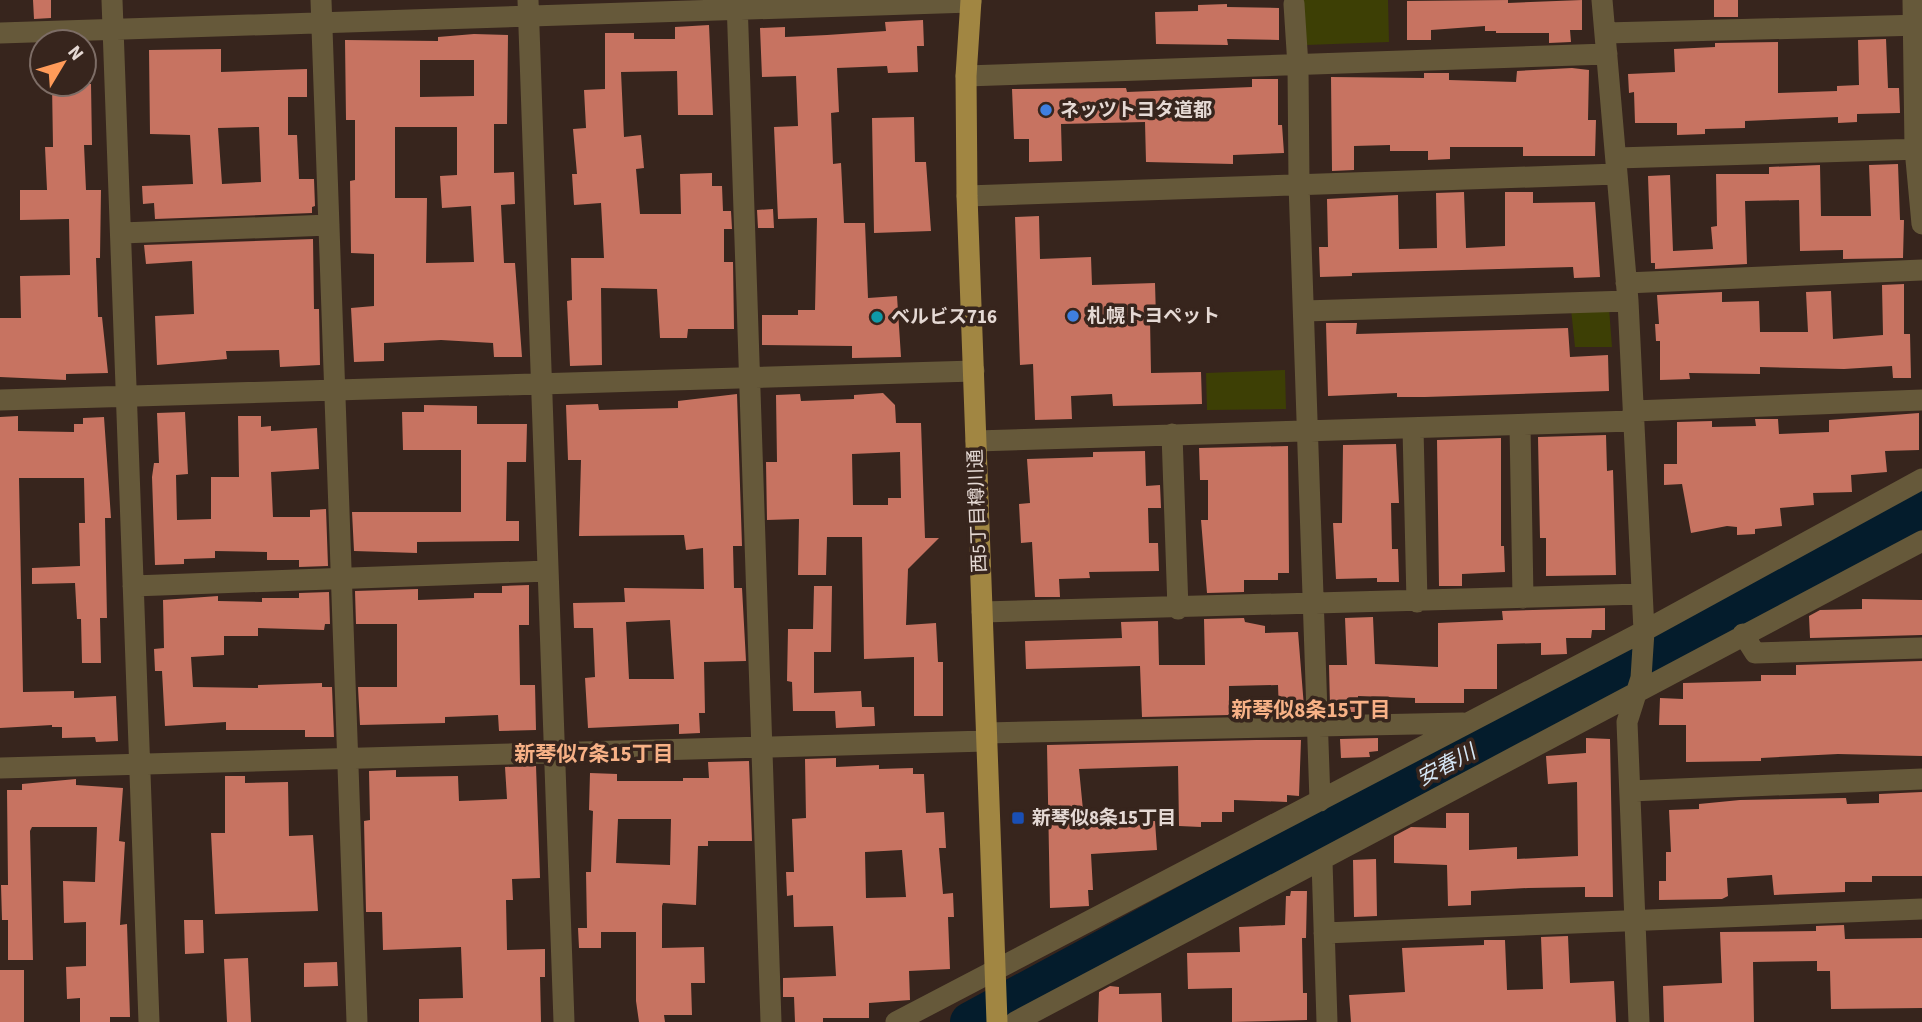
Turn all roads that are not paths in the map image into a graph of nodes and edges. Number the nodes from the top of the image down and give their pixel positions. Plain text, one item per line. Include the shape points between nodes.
1 (112, 0) edge
2 (321, 0) edge
3 (1602, 0) edge
4 (1913, 0) edge
5 (971, 1) edge
6 (1294, 4) dead end
7 (737, 5) edge
8 (528, 7) edge
9 (322, 23) junction
10 (1918, 25) edge
11 (113, 30) junction
12 (0, 33) edge
13 (1606, 44) junction
14 (1298, 66) junction
15 (966, 76) junction
16 (1919, 149) edge
17 (1617, 166) junction
18 (1299, 184) junction
19 (967, 196) junction
20 (1922, 224) edge
21 (329, 225) junction
22 (122, 233) junction
23 (1922, 270) edge
24 (1627, 292) junction
25 (1304, 311) junction
26 (974, 371) junction
27 (751, 379) junction
28 (541, 384) junction
29 (334, 391) junction
30 (127, 396) junction
31 (0, 400) edge
32 (1922, 400) edge
33 (1633, 416) junction
34 (1520, 425) junction
35 (1413, 428) junction
36 (1307, 431) junction
37 (1172, 435) junction
38 (976, 441) junction
39 (1922, 479) edge
40 (1922, 541) edge
41 (548, 571) junction
42 (341, 579) junction
43 (134, 586) junction
44 (1641, 594) junction
45 (1523, 598) junction
46 (1417, 602) junction
47 (1314, 605) junction
48 (1178, 609) junction
49 (982, 612) junction
50 (1743, 634) junction
51 (1644, 636) junction
52 (1922, 648) edge
53 (1639, 684) junction
54 (1469, 722) junction
55 (1317, 726) junction
56 (986, 737) junction
57 (761, 745) junction
58 (555, 751) junction
59 (347, 758) junction
60 (141, 765) junction
61 (0, 768) edge
62 (1922, 779) edge
63 (1630, 791) junction
64 (1320, 801) junction
65 (1322, 861) junction
66 (1922, 909) edge
67 (1635, 922) junction
68 (1324, 933) junction
69 (996, 978) junction
70 (1003, 1021) edge
71 (149, 1022) edge
72 (357, 1022) edge
73 (564, 1022) edge
74 (771, 1022) edge
75 (896, 1022) edge
76 (1327, 1022) edge
77 (1639, 1022) edge

1 - 11 street
2 - 9 street
3 - 13 street
4 - 10 street
5 - 7 street
5 - 15 main road, 西5丁目樽川通
6 - 14 street
7 - 8 street
7 - 27 street
8 - 9 street
8 - 28 street
9 - 11 street
9 - 21 street
10 - 13 street
10 - 16 street
11 - 12 street
11 - 22 street
13 - 14 street
13 - 17 street
14 - 15 street
14 - 18 street
15 - 19 main road, 西5丁目樽川通
16 - 17 street
16 - 20 street
17 - 18 street
17 - 24 street
18 - 19 street
18 - 25 street
19 - 26 main road, 西5丁目樽川通
21 - 22 street
21 - 29 street
22 - 30 street
23 - 24 street
24 - 25 street
24 - 33 street
25 - 36 street
26 - 27 street
26 - 38 main road, 西5丁目樽川通
27 - 28 street
27 - 57 street
28 - 29 street
28 - 41 street
29 - 30 street
29 - 42 street
30 - 31 street
30 - 43 street
32 - 33 street
33 - 34 street
33 - 44 street
34 - 35 street
34 - 45 street
35 - 36 street
35 - 46 street
36 - 37 street
36 - 47 street
37 - 38 street
37 - 48 street
38 - 49 main road, 西5丁目樽川通
39 - 51 street
40 - 50 street
41 - 42 street
41 - 58 street
42 - 43 street
42 - 59 street
43 - 60 street
44 - 45 street
44 - 51 street
45 - 46 street
46 - 47 street
47 - 48 street
47 - 55 street
48 - 49 street
49 - 56 main road, 西5丁目樽川通
50 - 52 street via 1755,653
50 - 53 street
51 - 53 street
51 - 54 street
53 - 63 street via 1627,722
53 - 65 street
54 - 55 street
54 - 64 street
55 - 56 street
55 - 64 street
56 - 57 street
56 - 69 main road, 西5丁目樽川通
57 - 58 street
57 - 74 street
58 - 59 street
58 - 73 street
59 - 60 street
59 - 72 street
60 - 61 street
60 - 71 street
62 - 63 street
63 - 67 street
64 - 69 street
65 - 68 street
65 - 70 street
66 - 67 street
67 - 68 street
67 - 77 street
68 - 76 street
69 - 70 main road, 西5丁目樽川通
69 - 75 street

